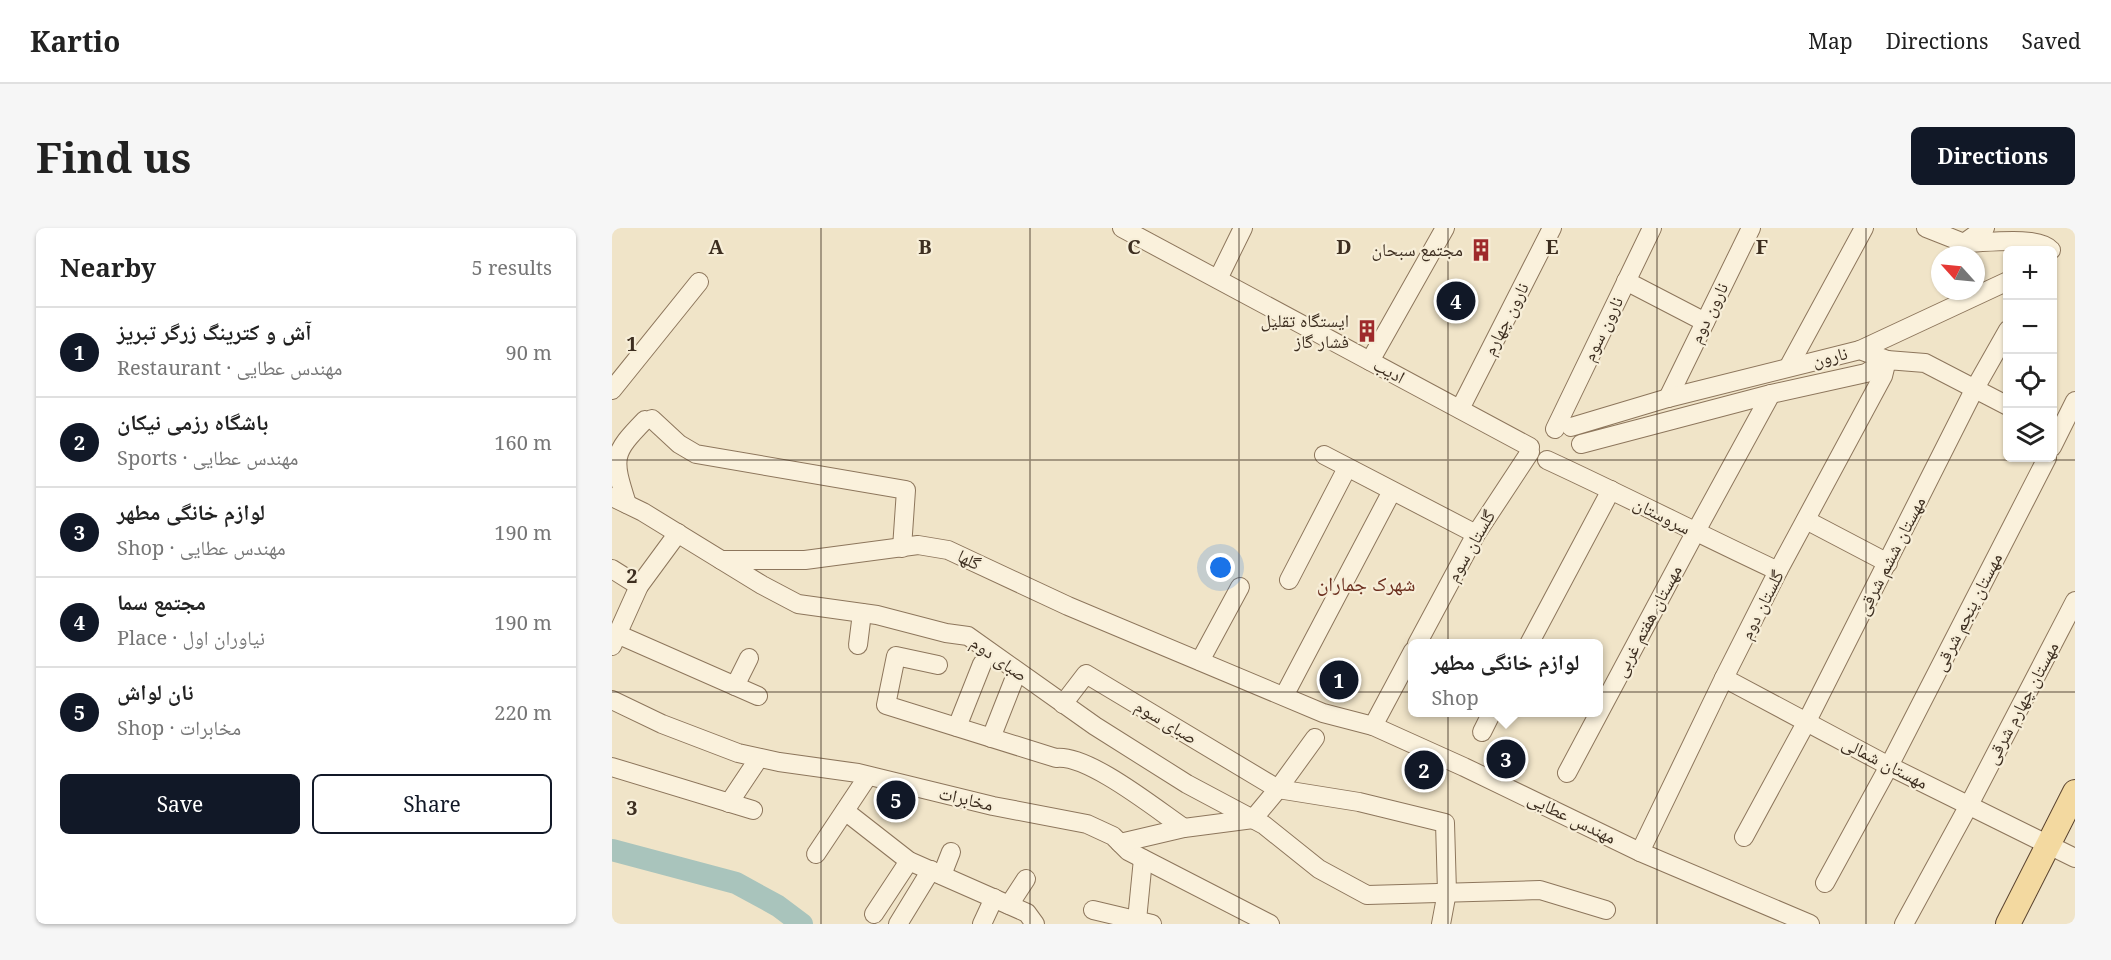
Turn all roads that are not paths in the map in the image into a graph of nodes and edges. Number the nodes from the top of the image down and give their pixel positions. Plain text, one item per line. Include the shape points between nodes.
1 (1122, 228) edge
2 (1243, 228) edge
3 (1445, 228) edge
4 (1552, 228) edge
5 (1652, 228) edge
6 (1751, 228) edge
7 (1864, 228) edge
8 (1926, 228) edge
9 (1985, 228) edge
10 (1964, 243) junction
11 (2046, 246) edge
12 (1218, 279) junction
13 (1626, 281) junction
14 (699, 282) dead end
15 (2003, 283) edge
16 (1705, 322) junction
17 (2003, 337) edge
18 (1860, 350) junction
19 (1887, 360) junction
20 (1370, 361) junction
21 (1789, 366) junction
22 (612, 390) edge
23 (1974, 390) junction
24 (1771, 394) junction
25 (1668, 398) junction
26 (2075, 401) edge
27 (2003, 404) edge
28 (1460, 409) junction
29 (1563, 428) junction
30 (2060, 437) edge
31 (1581, 444) junction
32 (1530, 449) junction
33 (1324, 455) dead end
34 (1547, 460) junction
35 (2045, 462) edge
36 (1347, 468) junction
37 (1611, 490) junction
38 (1392, 491) junction
39 (619, 501) edge
40 (1806, 520) junction
41 (1695, 532) junction
42 (678, 533) junction
43 (1476, 534) junction
44 (902, 548) junction
45 (721, 560) junction
46 (1888, 563) junction
47 (612, 569) edge
48 (1779, 571) junction
49 (1289, 580) dead end
50 (639, 586) junction
51 (1240, 587) dead end
52 (2075, 601) edge
53 (862, 613) junction
54 (616, 627) edge
55 (1420, 639) edge
56 (1532, 639) edge
57 (858, 645) dead end
58 (749, 658) dead end
59 (1408, 660) edge
60 (1200, 661) junction
61 (982, 664) dead end
62 (938, 665) dead end
63 (1017, 672) junction
64 (1724, 678) junction
65 (735, 686) junction
66 (758, 696) dead end
67 (1284, 696) junction
68 (1064, 704) junction
69 (1603, 705) edge
70 (614, 707) edge
71 (1490, 717) edge
72 (1597, 717) edge
73 (1807, 722) junction
74 (1373, 726) junction
75 (957, 727) junction
76 (1482, 732) dead end
77 (991, 738) junction
78 (1315, 738) dead end
79 (759, 758) junction
80 (1889, 766) junction
81 (612, 767) edge
82 (1567, 773) dead end
83 (868, 776) junction
84 (1278, 789) junction
85 (2075, 792) edge
86 (729, 802) junction
87 (1969, 805) junction
88 (753, 810) dead end
89 (844, 811) junction
90 (1253, 819) junction
91 (1184, 828) junction
92 (1744, 837) dead end
93 (1120, 843) junction
94 (2048, 844) junction
95 (951, 852) dead end
96 (1640, 852) junction
97 (816, 854) dead end
98 (2075, 858) edge
99 (1143, 859) junction
100 (909, 861) junction
101 (937, 873) junction
102 (1026, 879) dead end
103 (1826, 883) dead end
104 (1447, 892) junction
105 (1001, 902) junction
106 (1092, 910) dead end
107 (1606, 910) dead end
108 (874, 915) dead end
109 (1144, 922) edge
110 (898, 924) edge
111 (981, 924) edge
112 (1035, 924) edge
113 (1270, 924) edge
114 (1441, 924) edge
115 (1810, 924) edge
116 (1904, 924) edge
117 (2008, 924) edge

1 - 12 street, ادیب
2 - 12 street
3 - 20 street
4 - 28 street, نارون چهارم
5 - 13 street, نارون سوم
6 - 16 street, نارون دوم
7 - 21 street
8 - 10 street
9 - 10 street
10 - 11 street via 2028,242
12 - 20 street, ادیب
13 - 16 street
13 - 29 street, نارون سوم
14 - 22 street
15 - 18 street
16 - 25 street, نارون دوم
17 - 23 street, مهستان ششم شرقی
18 - 19 street, نارون
18 - 21 street, نارون
19 - 23 street via 1925,363
19 - 24 street, نارون via 1866,373
19 - 40 street, گلستان دوم via 1883,376
20 - 28 street, ادیب
21 - 25 street, نارون
23 - 27 street
23 - 46 street, مهستان ششم شرقی
24 - 31 street, نارون
24 - 41 street, مهستان هفتم غربی
25 - 29 street, نارون
26 - 30 street
28 - 32 street, ادیب
29 - 31 street via 1580,435
29 - 32 street, گلستان سوم via 1537,435
31 - 34 street, نارون via 1574,454
32 - 34 street, سروستان via 1538,459
32 - 43 street, گلستان سوم
33 - 36 street
34 - 37 street, سروستان
35 - 80 street, مهستان پنجم شرقی
36 - 38 street
36 - 49 street
37 - 41 street, سروستان
37 - 56 street
38 - 43 street
38 - 67 street
39 - 42 street, صبای دوم
39 - 44 street via 612,457 618,443 648,420 696,454 906,490
40 - 46 street
40 - 48 street, گلستان دوم
41 - 48 street, سروستان
41 - 69 street, مهستان هفتم غربی
42 - 45 street, صبای دوم
42 - 50 street
43 - 55 street, گلستان سوم
44 - 45 street, گلها via 805,560
44 - 60 street, گلها via 918,545 948,549 1068,606
45 - 53 street, صبای دوم via 798,604
46 - 73 street, مهستان ششم شرقی
47 - 50 street
48 - 64 street, گلستان دوم
50 - 54 street
51 - 60 street
52 - 87 street, مهستان چهارم شرقی
53 - 57 street
53 - 63 street, صبای دوم via 968,636
54 - 65 street
58 - 65 street
59 - 74 street
60 - 67 street, مهندس عطایی
61 - 75 street
62 - 75 street via 896,656 885,705
63 - 68 street, صبای دوم
63 - 77 street
64 - 73 street, مهستان شمالی
64 - 96 street, گلستان دوم
65 - 66 street
67 - 74 street, مهندس عطایی via 1323,713
68 - 84 street, صبای سوم via 1086,674
68 - 90 street, صبای دوم via 1187,784
70 - 79 street, مخابرات
71 - 76 street
72 - 82 street, مهستان هفتم غربی
73 - 80 street, مهستان شمالی
73 - 92 street, مهستان ششم شرقی
74 - 96 street, مهندس عطایی
75 - 77 street
77 - 91 street via 1056,758 1065,757 1108,775
78 - 84 street
79 - 83 street, مخابرات
79 - 86 street
80 - 87 street, مهستان شمالی
80 - 103 street, مهستان پنجم شرقی
81 - 86 street
83 - 89 street
83 - 93 street, مخابرات via 1088,825
84 - 90 street
84 - 104 street via 1359,802 1445,823
85 - 94 main road
86 - 88 street
87 - 94 street, مهستان شمالی
87 - 116 street, مهستان چهارم شرقی
89 - 97 street
89 - 100 street
90 - 91 street
90 - 104 street, صبای دوم via 1318,869 1366,896
91 - 93 street
93 - 99 street, مخابرات
94 - 98 street, مهستان شمالی
94 - 117 main road
95 - 101 street
96 - 115 street, مهندس عطایی
99 - 109 street
99 - 113 street, مخابرات
100 - 101 street
100 - 108 street
101 - 105 street
101 - 110 street
102 - 105 street
104 - 107 street, صبای دوم via 1540,890
104 - 114 street
105 - 111 street
105 - 112 street via 1027,913
106 - 109 street

